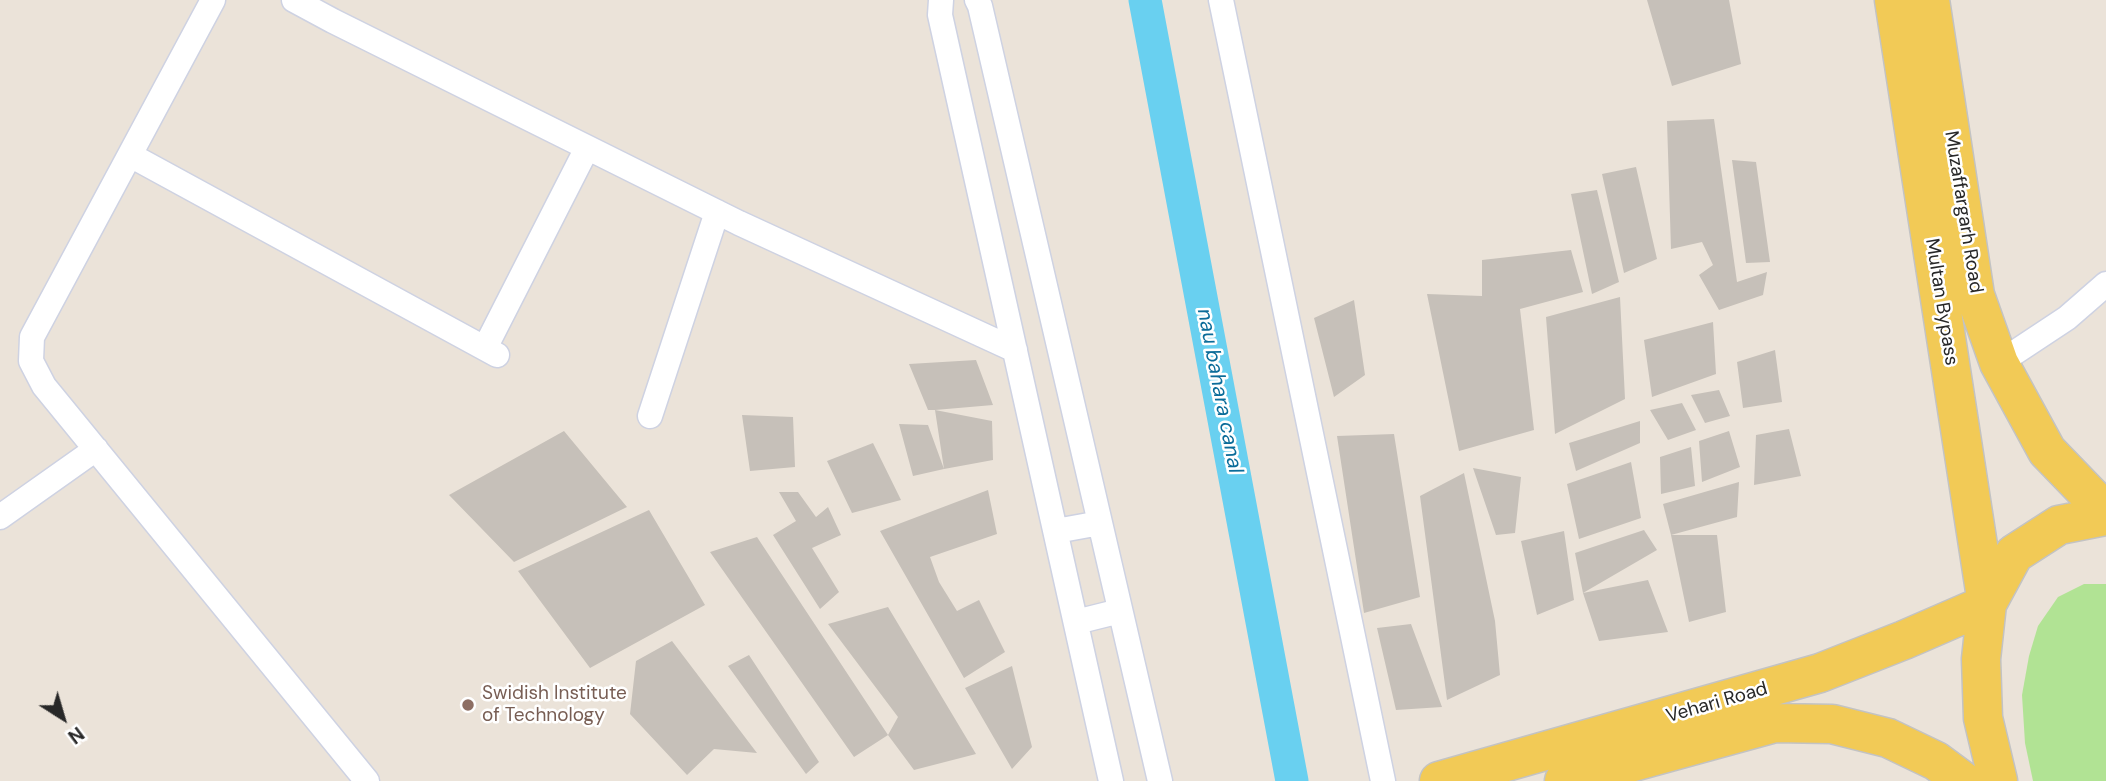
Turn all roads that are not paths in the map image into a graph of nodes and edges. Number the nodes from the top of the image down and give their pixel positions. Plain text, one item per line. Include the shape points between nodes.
1 (213, 0) edge
2 (294, 0) edge
3 (941, 0) edge
4 (977, 0) edge
5 (1221, 0) edge
6 (1894, 0) edge
7 (1930, 0) edge
8 (587, 148) junction
9 (130, 155) junction
10 (717, 212) junction
11 (2106, 284) edge
12 (1015, 350) junction
13 (1998, 363) junction
14 (650, 416) dead end
15 (96, 449) junction
16 (2106, 514) edge
17 (0, 517) edge
18 (1100, 523) junction
19 (1056, 531) junction
20 (1987, 604) junction
21 (1120, 611) junction
22 (1076, 622) junction
23 (1626, 773) edge
24 (367, 781) edge
25 (1111, 781) edge
26 (1160, 781) edge
27 (1384, 781) edge
28 (1439, 781) edge
29 (1564, 781) edge
30 (1962, 781) edge
31 (1998, 781) edge

1 - 9 street
2 - 8 street
3 - 12 street via 940,15
4 - 18 street
5 - 27 street
6 - 20 main road, Multan Bypass
7 - 13 main road, Muzaffargarh Road via 1975,295
8 - 9 street via 491,352
8 - 10 street
9 - 15 street via 32,337 32,361 44,386
10 - 12 street
10 - 14 street
11 - 13 street via 2067,318
12 - 19 street
13 - 16 main road, Muzaffargarh Road via 2047,451
15 - 17 street
15 - 24 street
16 - 20 main road via 2059,525 2014,554
18 - 19 street
18 - 21 street
19 - 22 street
20 - 28 main road, Vehari Road via 1820,673
20 - 31 main road via 1981,659 1983,718
21 - 22 street
21 - 26 street
22 - 25 street
23 - 29 main road, Vehari Road
23 - 30 main road, Vehari Road via 1775,723 1832,723 1888,738 1936,761

